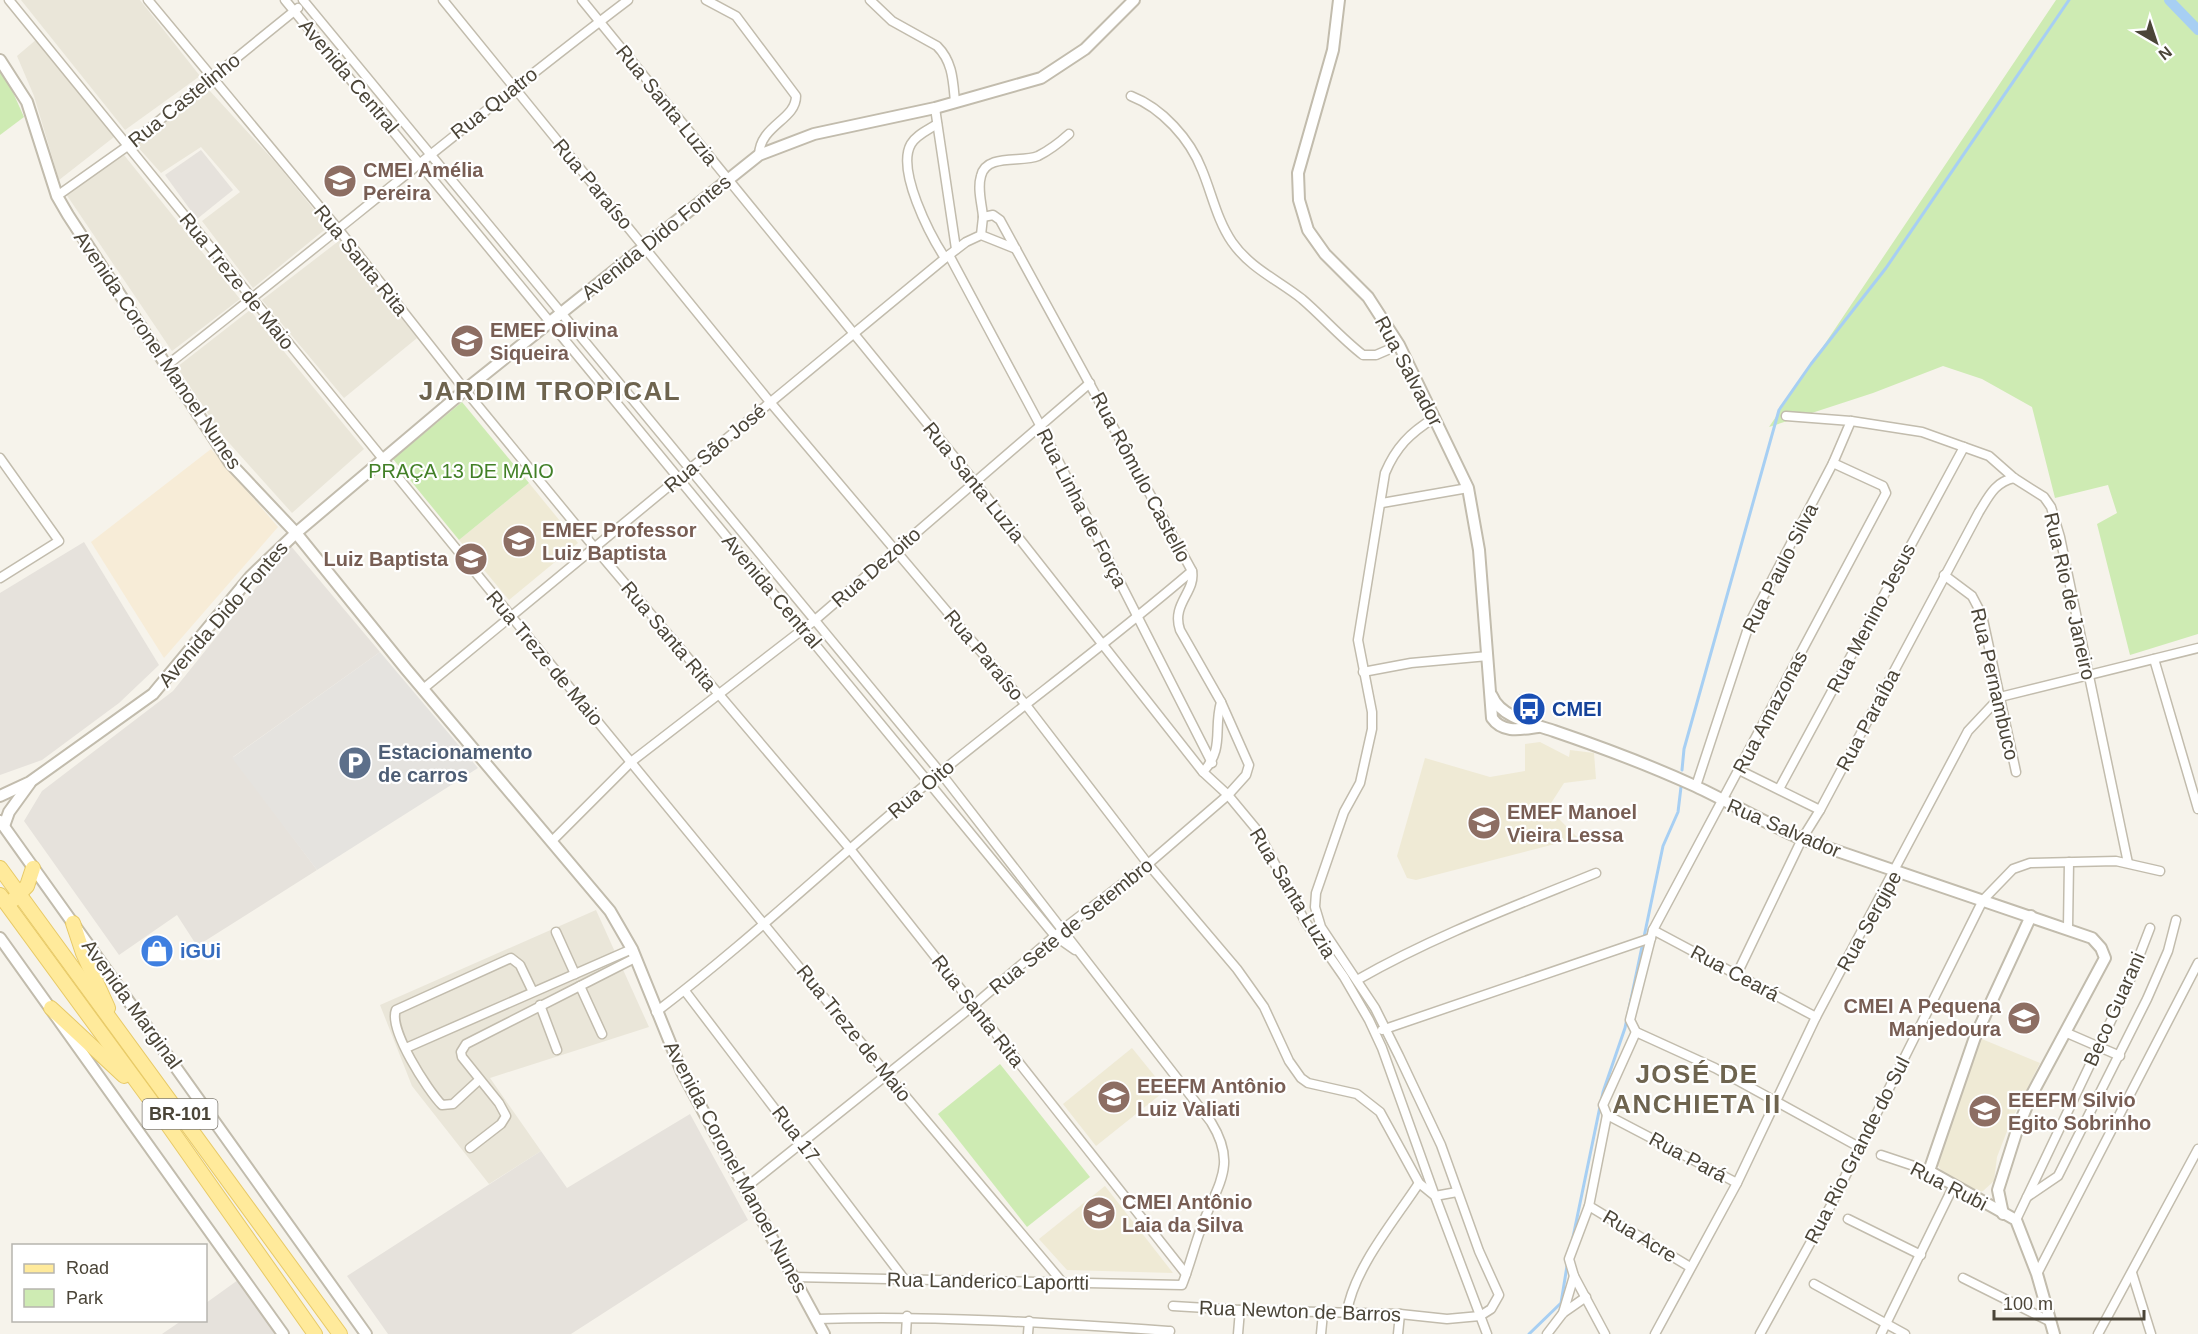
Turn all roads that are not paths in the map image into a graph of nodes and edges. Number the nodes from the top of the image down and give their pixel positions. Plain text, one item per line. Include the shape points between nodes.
1 (9, 0) edge
2 (148, 0) edge
3 (285, 0) edge
4 (442, 0) edge
5 (582, 0) edge
6 (628, 0) edge
7 (706, 0) edge
8 (870, 0) edge
9 (1134, 0) edge
10 (1339, 0) edge
11 (305, 1) edge
12 (294, 11) junction
13 (599, 22) junction
14 (0, 60) edge
15 (211, 78) junction
16 (512, 88) junction
17 (1131, 96) dead end
18 (955, 102) junction
19 (934, 108) junction
20 (937, 124) junction
21 (1069, 134) dead end
22 (129, 145) junction
23 (430, 154) junction
24 (759, 155) junction
25 (420, 162) junction
26 (728, 180) junction
27 (57, 196) junction
28 (983, 217) junction
29 (339, 230) junction
30 (981, 235) junction
31 (646, 247) junction
32 (1016, 249) junction
33 (950, 254) junction
34 (251, 300) junction
35 (561, 312) junction
36 (550, 321) junction
37 (853, 335) junction
38 (1399, 345) junction
39 (166, 366) junction
40 (1090, 383) junction
41 (465, 390) junction
42 (770, 402) junction
43 (1786, 416) dead end
44 (1434, 418) junction
45 (1851, 421) junction
46 (1040, 425) junction
47 (1964, 447) junction
48 (0, 458) edge
49 (382, 459) junction
50 (1833, 463) junction
51 (689, 470) junction
52 (2014, 478) junction
53 (680, 479) junction
54 (974, 481) junction
55 (1468, 488) junction
56 (1382, 503) junction
57 (296, 533) junction
58 (594, 548) junction
59 (896, 549) junction
60 (1192, 571) junction
61 (1944, 576) junction
62 (0, 578) edge
63 (511, 616) junction
64 (1138, 617) junction
65 (815, 620) junction
66 (804, 629) junction
67 (1102, 643) junction
68 (2198, 648) edge
69 (1488, 656) junction
70 (2154, 659) junction
71 (1363, 672) junction
72 (2089, 676) junction
73 (423, 689) junction
74 (720, 696) junction
75 (2000, 698) junction
76 (1221, 702) junction
77 (1026, 705) junction
78 (631, 762) junction
79 (1212, 763) junction
80 (1739, 770) junction
81 (940, 772) junction
82 (1203, 772) junction
83 (2016, 772) dead end
84 (30, 782) junction
85 (928, 782) junction
86 (1696, 786) junction
87 (1779, 789) junction
88 (1228, 795) junction
89 (0, 796) edge
90 (1722, 802) junction
91 (2198, 809) edge
92 (1820, 810) junction
93 (2, 823) edge
94 (1802, 838) junction
95 (552, 842) junction
96 (850, 849) junction
97 (2068, 862) junction
98 (2128, 863) junction
99 (1148, 864) junction
100 (0, 868) edge
101 (33, 868) junction
102 (2160, 871) dead end
103 (1895, 872) junction
104 (1596, 873) dead end
105 (19, 895) junction
106 (1983, 900) junction
107 (2, 901) edge
108 (2031, 916) junction
109 (2176, 920) dead end
110 (73, 923) junction
111 (766, 924) junction
112 (2068, 928) junction
113 (2150, 928) dead end
114 (1064, 929) junction
115 (556, 932) dead end
116 (1651, 935) junction
117 (1055, 936) junction
118 (0, 938) edge
119 (633, 953) junction
120 (1081, 953) junction
121 (2198, 963) edge
122 (575, 974) junction
123 (1737, 974) junction
124 (1357, 980) junction
125 (580, 986) junction
126 (532, 990) junction
127 (685, 991) junction
128 (540, 1005) junction
129 (974, 1005) junction
130 (51, 1008) junction
131 (656, 1012) junction
132 (1816, 1017) junction
133 (113, 1025) junction
134 (1386, 1028) junction
135 (1636, 1032) junction
136 (1376, 1033) junction
137 (2067, 1033) junction
138 (602, 1034) dead end
139 (2098, 1046) junction
140 (406, 1048) junction
141 (557, 1050) dead end
142 (2120, 1056) junction
143 (886, 1073) junction
144 (479, 1080) junction
145 (151, 1101) junction
146 (1777, 1102) junction
147 (1607, 1115) junction
148 (802, 1143) junction
149 (1859, 1147) junction
150 (470, 1148) dead end
151 (2198, 1149) edge
152 (1881, 1155) dead end
153 (1929, 1171) junction
154 (1419, 1183) junction
155 (1737, 1183) junction
156 (1954, 1185) junction
157 (744, 1189) junction
158 (1998, 1190) junction
159 (1457, 1192) junction
160 (1435, 1196) junction
161 (2026, 1197) junction
162 (1980, 1200) junction
163 (1589, 1206) junction
164 (2004, 1214) junction
165 (1848, 1219) dead end
166 (2016, 1220) junction
167 (1921, 1256) junction
168 (1690, 1267) junction
169 (2132, 1273) junction
170 (1186, 1274) junction
171 (2037, 1274) junction
172 (1574, 1276) junction
173 (793, 1278) junction
174 (1963, 1278) dead end
175 (905, 1280) junction
176 (1063, 1283) junction
177 (1814, 1284) dead end
178 (1586, 1297) junction
179 (1173, 1306) dead end
180 (1240, 1310) junction
181 (1347, 1312) junction
182 (1323, 1313) junction
183 (1563, 1313) junction
184 (1400, 1314) junction
185 (907, 1316) junction
186 (1480, 1316) junction
187 (817, 1319) junction
188 (1029, 1321) junction
189 (2051, 1322) junction
190 (1886, 1324) junction
191 (1170, 1332) edge
192 (283, 1334) edge
193 (315, 1334) edge
194 (340, 1334) edge
195 (366, 1334) edge
196 (824, 1334) edge
197 (906, 1334) edge
198 (1028, 1334) edge
199 (1238, 1334) edge
200 (1321, 1334) edge
201 (1398, 1334) edge
202 (1487, 1334) edge
203 (1547, 1334) edge
204 (1605, 1334) edge
205 (1655, 1334) edge
206 (1760, 1334) edge
207 (1881, 1334) edge
208 (1905, 1334) edge
209 (2054, 1334) edge
210 (2098, 1334) edge
211 (2151, 1334) edge

1 - 22 street, Rua Treze de Maio
2 - 15 street, Rua Santa Rita
3 - 12 street, Avenida Central
4 - 16 street, Rua Paraíso
5 - 13 street, Rua Santa Luzia
6 - 13 street, Rua Quatro
7 - 24 street via 740,21 796,96 794,107 765,135
8 - 18 street via 892,21 943,52 953,73
9 - 18 street, Avenida Dido Fontes via 1093,42 1061,67 1020,86
10 - 38 street, Rua Salvador via 1333,50 1298,173 1299,200 1308,230 1325,254 1368,297
11 - 12 street, Rua Castelinho
11 - 23 street, Avenida Central
12 - 15 street, Rua Castelinho
12 - 25 street, Avenida Central
13 - 16 street, Rua Quatro
13 - 26 street, Rua Santa Luzia
14 - 27 street, Avenida Coronel Manoel Nunes via 27,102
15 - 22 street, Rua Castelinho
15 - 29 street, Rua Santa Rita
16 - 23 street, Rua Quatro
16 - 31 street, Rua Paraíso
17 - 38 street via 1151,104 1186,143 1201,167 1232,242 1263,274 1299,296 1363,355 1376,355
18 - 19 street, Avenida Dido Fontes
19 - 20 street, Rua Linha de Força
19 - 24 street, Avenida Dido Fontes via 814,134
20 - 33 street, Rua Linha de Força
20 - 33 street via 911,144 907,174 917,199
21 - 28 street via 1037,156 1000,160 985,167 980,189
22 - 27 street, Rua Castelinho
22 - 34 street, Rua Treze de Maio
23 - 25 street, Rua Quatro
23 - 35 street, Avenida Central
24 - 26 street, Avenida Dido Fontes
25 - 29 street, Rua Quatro
25 - 36 street, Avenida Central
26 - 31 street, Avenida Dido Fontes
26 - 37 street, Rua Santa Luzia
27 - 39 street, Avenida Coronel Manoel Nunes
28 - 30 street
28 - 32 street, Rua Rômulo Castello via 993,215 1000,220
29 - 34 street, Rua Quatro
29 - 41 street, Rua Santa Rita
30 - 32 street
30 - 33 street, Rua São José
31 - 35 street, Avenida Dido Fontes
31 - 42 street, Rua Paraíso
32 - 40 street, Rua Rômulo Castello
33 - 37 street, Rua São José
33 - 46 street, Rua Linha de Força
34 - 39 street, Rua Quatro
34 - 49 street, Rua Treze de Maio
35 - 36 street, Avenida Dido Fontes
35 - 51 street, Avenida Central
36 - 41 street, Avenida Dido Fontes
36 - 53 street, Avenida Central
37 - 42 street, Rua São José
37 - 54 street, Rua Santa Luzia
38 - 44 street, Rua Salvador
39 - 57 street, Avenida Coronel Manoel Nunes via 230,463
40 - 46 street, Rua Dezoito
40 - 60 street, Rua Rômulo Castello
41 - 49 street, Avenida Dido Fontes
41 - 58 street, Rua Santa Rita
42 - 51 street, Rua São José
42 - 59 street, Rua Paraíso
43 - 45 street, Rua Rio de Janeiro
44 - 55 street, Rua Salvador
44 - 56 street via 1402,441 1392,455 1385,473
45 - 47 street, Rua Rio de Janeiro via 1922,432
45 - 50 street, Rua Paulo Silva
46 - 54 street, Rua Dezoito
46 - 64 street, Rua Linha de Força
47 - 52 street, Rua Rio de Janeiro via 1989,456
47 - 87 street, Rua Menino Jesus
48 - 62 street via 59,541
49 - 57 street, Avenida Dido Fontes
49 - 63 street, Rua Treze de Maio
50 - 80 street, Rua Amazonas via 1883,486 1886,493
50 - 86 street, Rua Paulo Silva via 1750,622
51 - 53 street, Rua São José
51 - 65 street, Avenida Central
52 - 61 street, Rua Paraíba via 1994,487
52 - 72 street, Rua Rio de Janeiro via 2044,497 2051,507
53 - 58 street, Rua São José
53 - 66 street, Avenida Central
54 - 59 street, Rua Dezoito
54 - 67 street, Rua Santa Luzia
55 - 56 street
55 - 69 street, Rua Salvador via 1479,550
56 - 71 street via 1359,625
57 - 73 street, Avenida Coronel Manoel Nunes
57 - 84 street, Avenida Dido Fontes via 251,576 153,694
58 - 63 street, Rua São José
58 - 74 street, Rua Santa Rita
59 - 65 street, Rua Dezoito
59 - 77 street, Rua Paraíso
60 - 64 street, Rua Oito
60 - 76 street, Rua Rômulo Castello via 1177,620
61 - 75 street, Rua Pernambuco via 1978,603
61 - 92 street, Rua Paraíba
63 - 73 street, Rua São José
63 - 78 street, Rua Treze de Maio
64 - 67 street, Rua Oito
64 - 79 street, Rua Linha de Força
65 - 66 street, Rua Dezoito
65 - 81 street, Avenida Central
66 - 74 street, Rua Dezoito
66 - 85 street, Avenida Central
67 - 77 street, Rua Oito
67 - 82 street, Rua Santa Luzia
68 - 70 street
69 - 71 street
69 - 86 street, Rua Salvador via 1491,712 1496,724 1507,729 1542,727
70 - 72 street
70 - 91 street
71 - 124 street via 1372,712 1366,759 1319,882 1314,907 1321,927
72 - 75 street
72 - 98 street, Rua Rio de Janeiro
73 - 95 street, Avenida Coronel Manoel Nunes
74 - 78 street, Rua Dezoito
74 - 96 street, Rua Santa Rita
75 - 83 street, Rua Pernambuco
75 - 103 street, Rua Sergipe via 1968,731
76 - 79 street via 1217,752
76 - 88 street, Rua Rômulo Castello via 1249,765 1246,776
77 - 81 street, Rua Oito
77 - 99 street, Rua Paraíso
78 - 95 street, Rua Dezoito
78 - 111 street, Rua Treze de Maio
79 - 82 street
80 - 87 street
80 - 90 street, Rua Amazonas
81 - 85 street, Rua Oito
81 - 114 street, Avenida Central
82 - 88 street, Rua Santa Luzia
84 - 89 street, Avenida Dido Fontes
84 - 93 street, Avenida Dido Fontes
85 - 96 street, Rua Oito
85 - 117 street, Avenida Central
86 - 90 street, Rua Salvador
87 - 92 street
88 - 99 street, Rua Sete de Setembro
88 - 136 street, Rua Santa Luzia via 1257,830 1305,921
90 - 94 street, Rua Salvador
90 - 116 street, Rua Amazonas
92 - 94 street, Rua Paraíba
93 - 101 street, Avenida Marginal
94 - 103 street, Rua Salvador
94 - 123 street, Rua Paraíba
95 - 119 street, Avenida Coronel Manoel Nunes via 610,911
96 - 111 street, Rua Oito
96 - 129 street, Rua Santa Rita
97 - 98 street
97 - 106 street via 2021,865
97 - 112 street
98 - 102 street
99 - 114 street, Rua Sete de Setembro
99 - 154 street, Rua Paraíso via 1252,988 1301,1078 1357,1094 1380,1112
100 - 105 main road, BR-101
101 - 105 main road
101 - 110 street, Avenida Marginal
103 - 106 street, Rua Salvador
103 - 132 street, Rua Sergipe
104 - 124 street via 1473,921
105 - 107 main road
105 - 133 main road, BR-101
106 - 108 street, Rua Salvador
106 - 149 street, Rua Rio Grande do Sul
107 - 145 main road, BR-101
108 - 112 street, Rua Salvador
108 - 153 street via 1975,1037
109 - 142 street via 2168,951
110 - 133 main road
110 - 195 street, Avenida Marginal
111 - 127 street, Rua Oito
111 - 143 street, Rua Treze de Maio
112 - 137 street, Rua Salvador via 2092,938 2105,958
113 - 139 street, Beco Guarani
114 - 117 street, Rua Sete de Setembro
114 - 120 street, Avenida Central
115 - 122 street
116 - 123 street, Rua Ceará
116 - 134 street
116 - 135 street, Rua Amazonas via 1630,1020
117 - 120 street, Avenida Central
117 - 129 street, Rua Sete de Setembro
118 - 130 street
119 - 122 street
119 - 125 street
119 - 131 street, Avenida Coronel Manoel Nunes
120 - 170 street, Avenida Central via 1211,1122 1224,1147 1225,1168
121 - 171 street
122 - 126 street
123 - 132 street, Rua Ceará
124 - 134 street
125 - 128 street
125 - 138 street
126 - 140 street
126 - 140 street via 516,959 504,960 396,1010 396,1027
127 - 131 street, Rua Oito
127 - 148 street, Rua 17
128 - 141 street
128 - 144 street via 466,1044 462,1057
129 - 143 street, Rua Sete de Setembro
129 - 170 street, Rua Santa Rita
130 - 145 main road
130 - 192 street
131 - 157 street, Avenida Coronel Manoel Nunes via 682,1072
132 - 146 street, Rua Sergipe
133 - 194 main road, BR-101
134 - 136 street
134 - 159 street via 1442,1145
135 - 146 street
135 - 147 street, Rua Amazonas via 1603,1105
136 - 160 street, Rua Santa Luzia
137 - 139 street
137 - 158 street via 2031,1096
139 - 142 street
139 - 161 street, Beco Guarani
140 - 144 street via 442,1105 453,1104
142 - 161 street via 2058,1176
143 - 148 street, Rua Sete de Setembro
143 - 176 street, Rua Treze de Maio
144 - 150 street via 506,1116
145 - 193 main road, BR-101
146 - 149 street
146 - 155 street, Rua Sergipe
147 - 155 street, Rua Pará
147 - 163 street, Rua Amazonas
148 - 157 street, Rua Sete de Setembro
148 - 175 street, Rua 17
149 - 206 street, Rua Rio Grande do Sul
151 - 169 street
152 - 153 street, Rua Rubi
153 - 156 street, Rua Rubi
154 - 160 street, Rua Paraíso
154 - 181 street via 1360,1275
155 - 168 street, Rua Sergipe
156 - 162 street, Rua Rubi
156 - 167 street
157 - 173 street, Avenida Coronel Manoel Nunes
158 - 162 street
158 - 164 street
159 - 160 street
159 - 186 street via 1479,1251 1498,1287 1494,1305
160 - 186 street
161 - 166 street, Beco Guarani
162 - 164 street, Rua Rubi
163 - 168 street, Rua Acre
163 - 172 street, Rua Amazonas via 1569,1259
164 - 166 street, Rua Rubi
165 - 167 street
166 - 171 street
167 - 190 street
168 - 205 street, Rua Sergipe
169 - 210 street
169 - 211 street
170 - 176 street, Rua Landerico Laportti via 1182,1285
171 - 189 street
172 - 178 street, Rua Amazonas
172 - 183 street
173 - 175 street, Rua Landerico Laportti
173 - 187 street, Avenida Coronel Manoel Nunes
174 - 189 street
175 - 176 street, Rua Landerico Laportti
177 - 190 street
178 - 183 street
178 - 204 street, Rua Amazonas
179 - 180 street, Rua Newton de Barros
180 - 182 street, Rua Newton de Barros
180 - 199 street
181 - 182 street, Rua Newton de Barros
181 - 184 street, Rua Newton de Barros
182 - 200 street
183 - 203 street
184 - 186 street, Rua Newton de Barros via 1447,1319
184 - 201 street
185 - 187 street
185 - 188 street
185 - 197 street
186 - 202 street
187 - 196 street, Avenida Coronel Manoel Nunes
188 - 191 street
188 - 198 street
189 - 209 street
190 - 207 street
190 - 208 street

